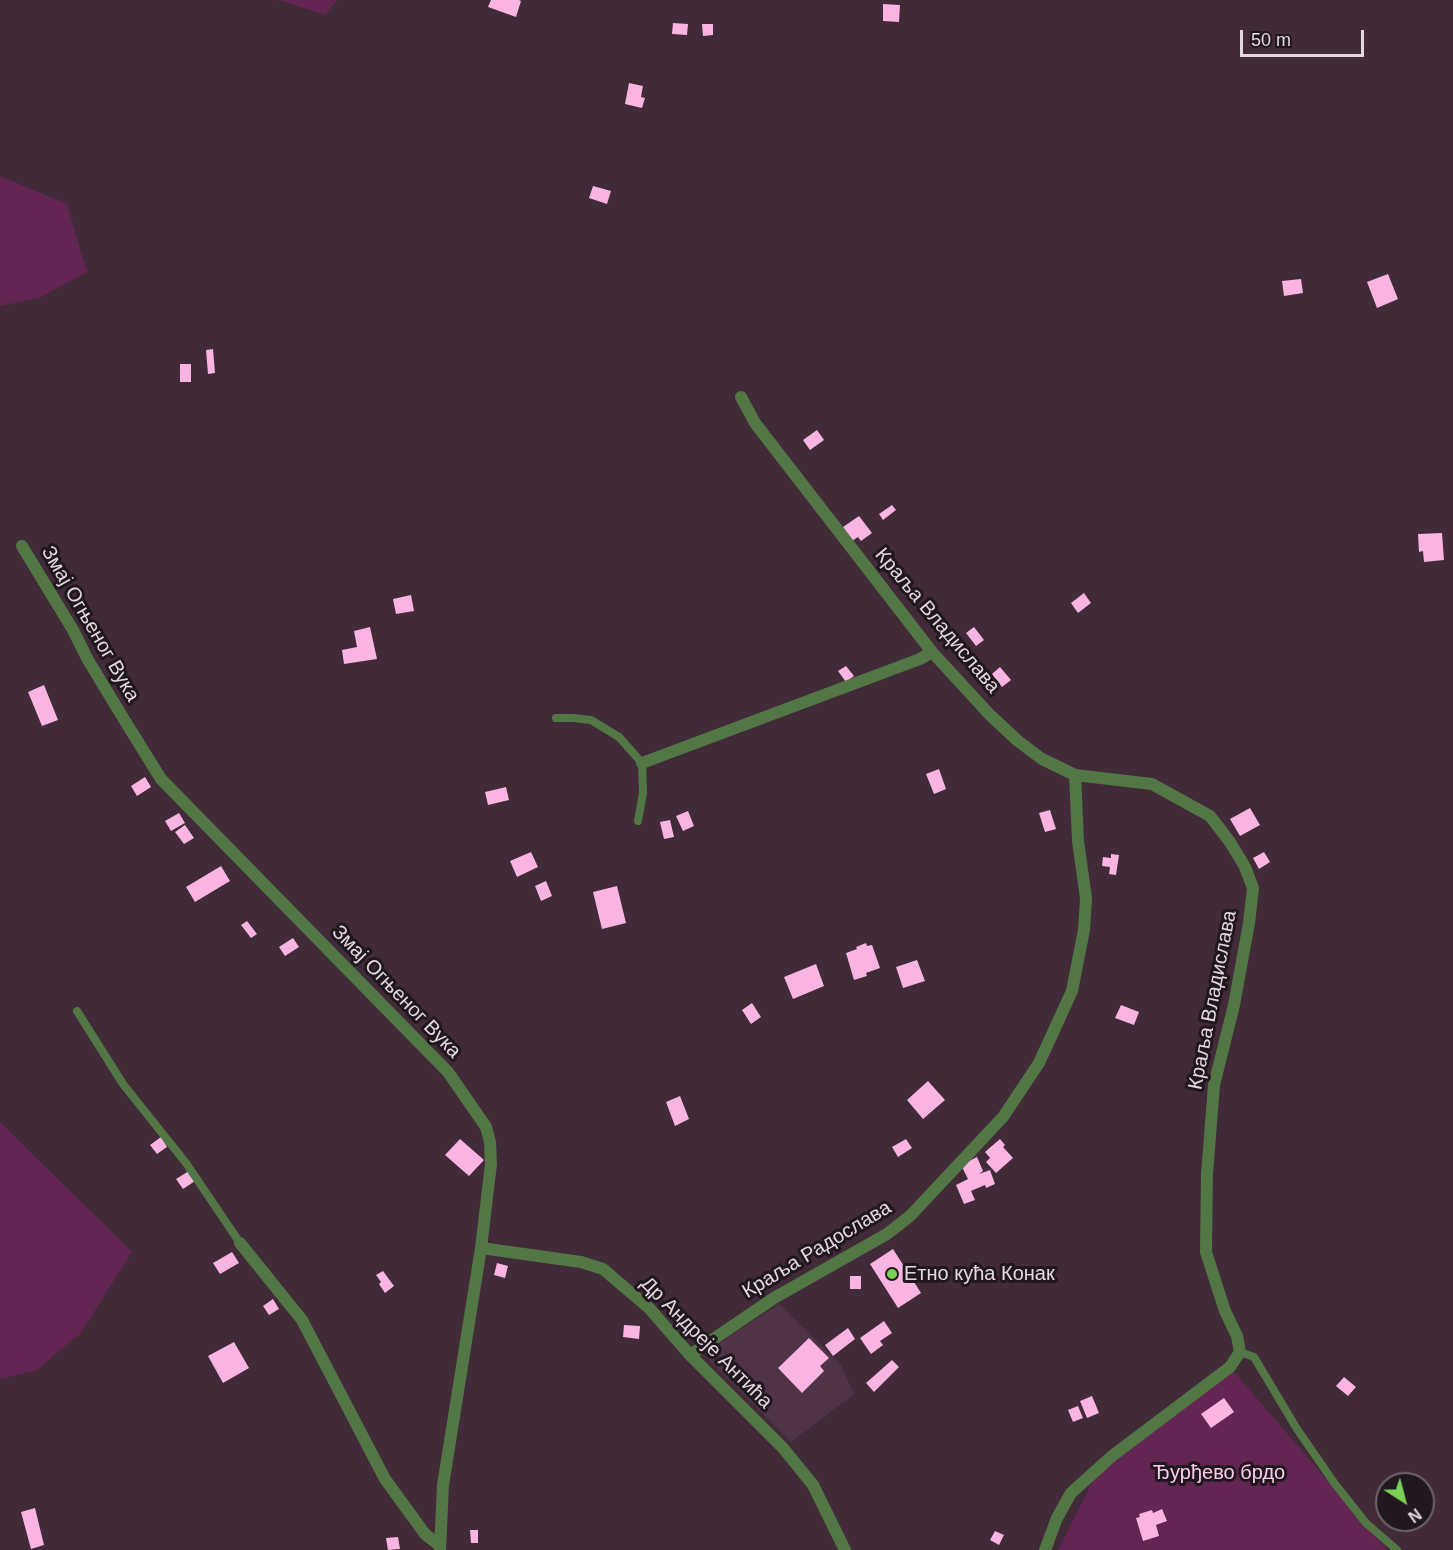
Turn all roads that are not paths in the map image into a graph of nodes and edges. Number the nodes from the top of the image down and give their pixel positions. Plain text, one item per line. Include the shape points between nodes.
1 (741, 397) dead end
2 (22, 546) dead end
3 (932, 652) junction
4 (556, 718) dead end
5 (642, 763) junction
6 (1075, 775) junction
7 (638, 821) dead end
8 (77, 1011) dead end
9 (240, 1243) joint
10 (481, 1248) junction
11 (1240, 1352) junction
12 (690, 1355) junction
13 (440, 1547) edge
14 (845, 1550) edge
15 (1045, 1550) edge
16 (1397, 1550) edge

1 - 3 street, Краља Владислава via 755,423
2 - 10 street, Змај Огњеног Вука via 161,779 448,1072 480,1117 490,1142 491,1164
3 - 5 street
3 - 6 street, Краља Владислава via 1018,741 1042,759
4 - 5 lane via 591,720 619,737
5 - 7 lane via 643,793
6 - 11 street, Краља Владислава via 1152,784 1210,816 1245,867 1253,888 1234,1005 1214,1085 1207,1174 1206,1252
6 - 12 street, Краља Радослава via 1086,898 1084,930 1072,991 1039,1063 1003,1117 910,1216 869,1245 774,1298
8 - 9 lane via 123,1084 186,1163
9 - 13 street via 302,1320 385,1479 425,1534
10 - 12 street, Др Андреје Антића via 603,1269 650,1308
10 - 13 street, Змај Огњеног Вука via 443,1485
11 - 15 street via 1230,1367 1112,1456 1071,1493
11 - 16 lane via 1254,1357 1335,1484 1366,1523
12 - 14 street, Др Андреје Антића via 783,1448 813,1485

